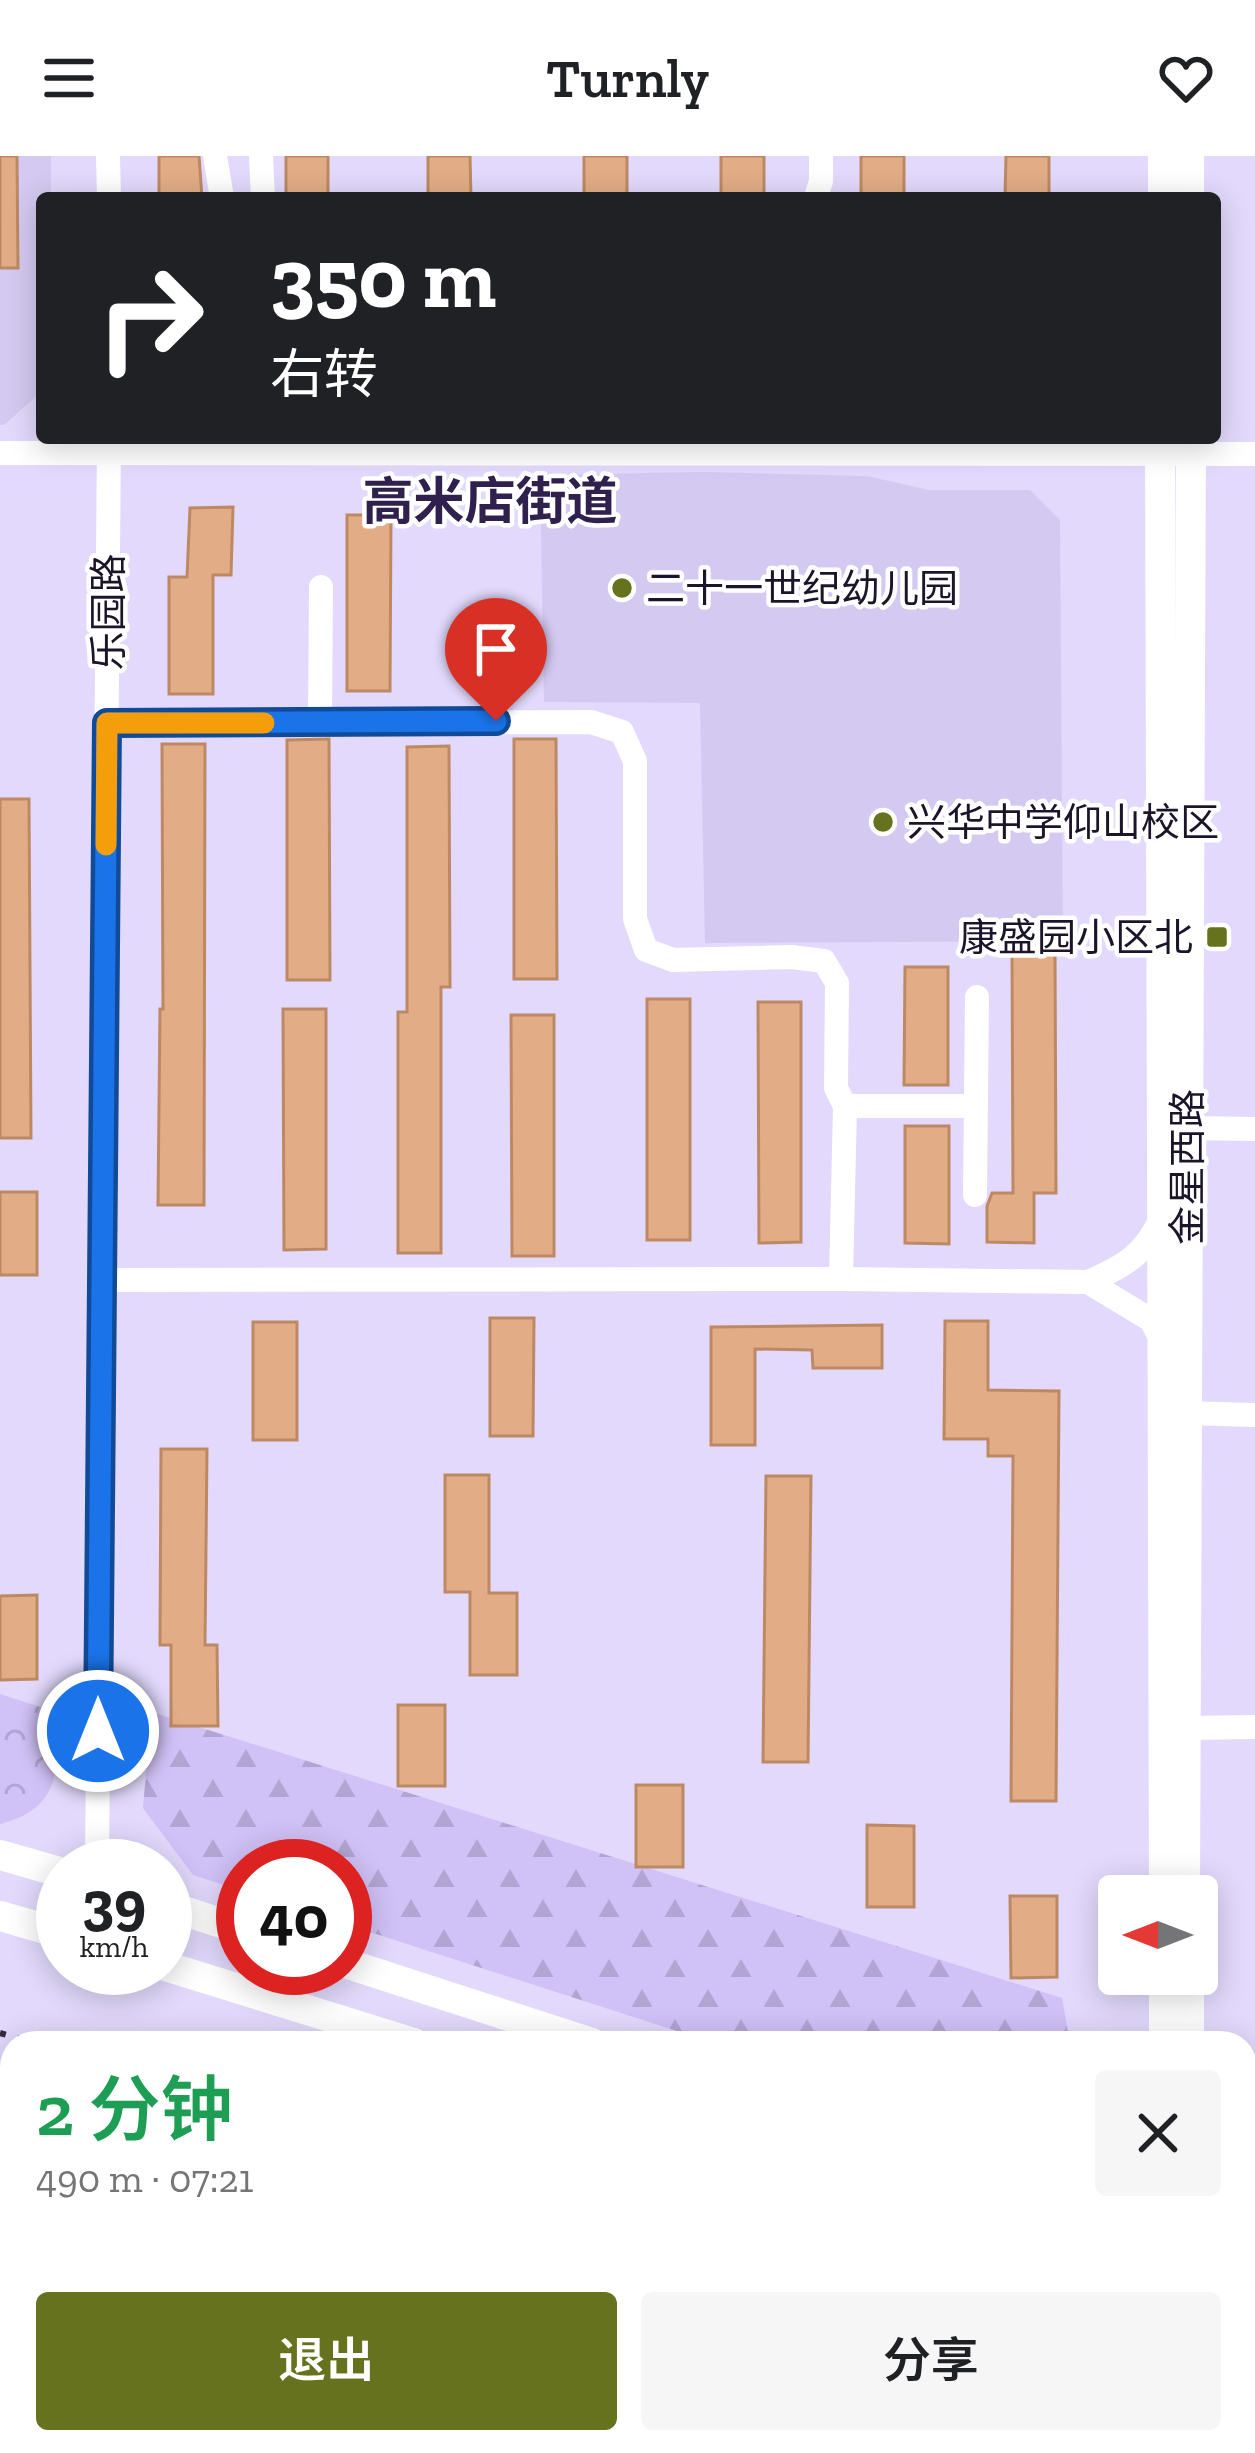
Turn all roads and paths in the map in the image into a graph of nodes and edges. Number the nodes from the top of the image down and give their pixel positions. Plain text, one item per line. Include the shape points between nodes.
1 (109, 156) edge
2 (215, 156) edge
3 (262, 156) edge
4 (821, 156) edge
5 (1163, 156) edge
6 (1189, 156) edge
7 (109, 192) edge
8 (220, 192) edge
9 (263, 192) edge
10 (818, 192) edge
11 (1162, 192) edge
12 (1190, 192) edge
13 (109, 446) edge
14 (1176, 446) edge
15 (0, 453) edge
16 (1255, 454) edge
17 (321, 587) dead end
18 (320, 722) junction
19 (107, 723) junction
20 (977, 997) dead end
21 (845, 1106) junction
22 (975, 1106) junction
23 (1187, 1128) junction
24 (1255, 1129) edge
25 (975, 1195) dead end
26 (1162, 1215) junction
27 (841, 1279) junction
28 (102, 1280) junction
29 (1088, 1282) junction
30 (1163, 1344) junction
31 (1187, 1413) junction
32 (1255, 1415) edge
33 (1255, 1727) edge
34 (1186, 1728) junction
35 (97, 1839) edge
36 (0, 1855) edge
37 (36, 1865) edge
38 (1163, 1875) edge
39 (1185, 1875) edge
40 (0, 1916) edge
41 (36, 1926) edge
42 (372, 1972) edge
43 (192, 1974) edge
44 (1163, 1995) edge
45 (1189, 1995) edge
46 (375, 2031) edge
47 (555, 2031) edge
48 (1163, 2031) edge
49 (1190, 2031) edge

1 - 7 street
2 - 8 street
3 - 9 street
4 - 10 street
5 - 11 main road
6 - 12 main road
13 - 14 street
13 - 15 street
13 - 19 street, 乐园路
14 - 16 street
14 - 23 main road, 金星西路
14 - 26 main road, 金星西路
17 - 18 street
18 - 19 street
18 - 21 street via 591,722 622,732 635,761 635,919 646,950 673,961 824,961 837,983 836,1088
19 - 28 street, 乐园路
20 - 22 street
21 - 22 street
21 - 27 street
22 - 25 street
23 - 24 street
23 - 31 main road, 金星西路
26 - 29 street via 1136,1257
26 - 30 main road, 金星西路
27 - 28 street
27 - 29 street
28 - 35 street, 乐园路
29 - 30 street via 1151,1320
30 - 38 main road, 金星西路
31 - 32 street
31 - 34 main road, 金星西路
33 - 34 street
34 - 39 main road, 金星西路
36 - 37 main road
40 - 41 main road
42 - 47 main road
43 - 46 main road
44 - 48 main road
45 - 49 main road

